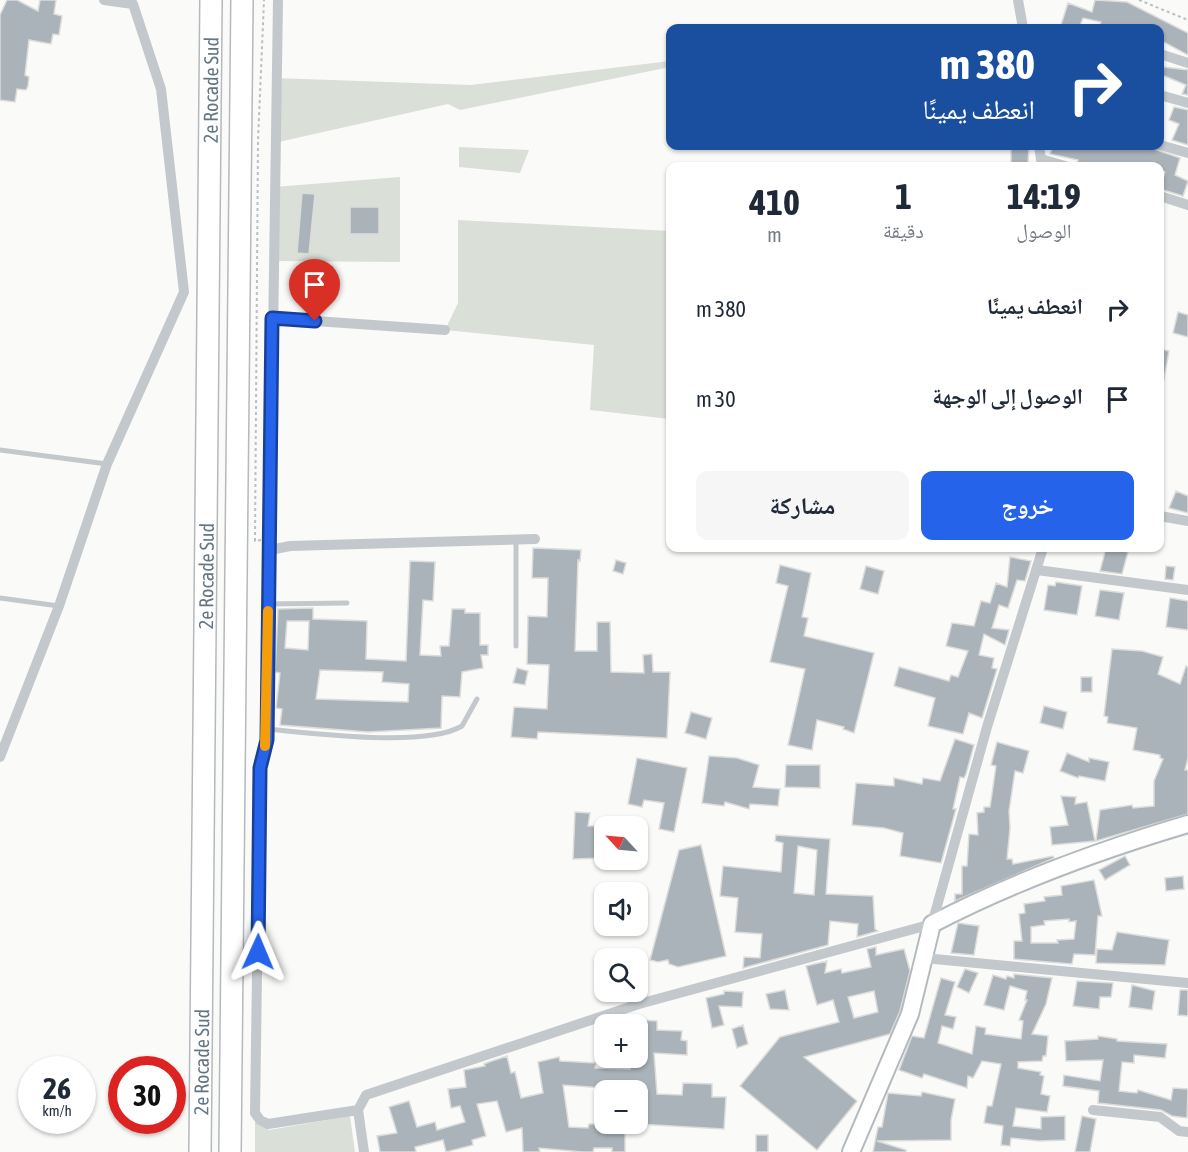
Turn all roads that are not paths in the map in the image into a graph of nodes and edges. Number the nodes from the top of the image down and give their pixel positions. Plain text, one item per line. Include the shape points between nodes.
1 (104, 0) edge
2 (211, 0) edge
3 (242, 0) edge
4 (278, 0) edge
5 (1018, 0) edge
6 (133, 2) edge
7 (1022, 24) edge
8 (1164, 55) edge
9 (1188, 63) edge
10 (1164, 96) edge
11 (1188, 103) edge
12 (1164, 146) edge
13 (1188, 153) edge
14 (1164, 197) edge
15 (1188, 205) edge
16 (272, 318) junction
17 (445, 330) dead end
18 (0, 450) edge
19 (107, 464) junction
20 (1164, 517) edge
21 (1188, 521) edge
22 (535, 539) dead end
23 (516, 540) junction
24 (270, 545) junction
25 (1042, 552) edge
26 (1037, 570) junction
27 (1188, 590) edge
28 (0, 598) edge
29 (347, 603) dead end
30 (268, 605) junction
31 (59, 606) junction
32 (516, 646) dead end
33 (477, 699) dead end
34 (267, 729) junction
35 (0, 757) edge
36 (1188, 824) edge
37 (932, 924) junction
38 (924, 958) junction
39 (1188, 983) edge
40 (358, 1110) junction
41 (1093, 1110) dead end
42 (1188, 1132) edge
43 (200, 1152) edge
44 (230, 1152) edge
45 (364, 1152) edge
46 (851, 1152) edge

1 - 6 street
2 - 43 highway, 2e Rocade Sud
3 - 44 highway, 2e Rocade Sud
4 - 16 street
5 - 7 street
6 - 19 street via 161,90 184,292
8 - 9 street
10 - 11 street
12 - 13 street
14 - 15 street
16 - 17 street
16 - 24 street
18 - 19 lane
19 - 31 street
20 - 21 street
22 - 23 street
23 - 24 street
23 - 32 lane
24 - 30 street
25 - 26 street
26 - 27 street
26 - 37 street via 987,727
28 - 31 lane
29 - 30 lane
30 - 34 street
31 - 35 street
33 - 34 lane via 462,726 425,736
34 - 40 street via 260,768 255,1113 268,1124
36 - 37 street via 1067,865 971,903
37 - 38 street
37 - 40 street via 639,1004 366,1095
38 - 39 street
38 - 46 street via 910,1014
40 - 45 street
41 - 42 street via 1160,1117 1179,1131

